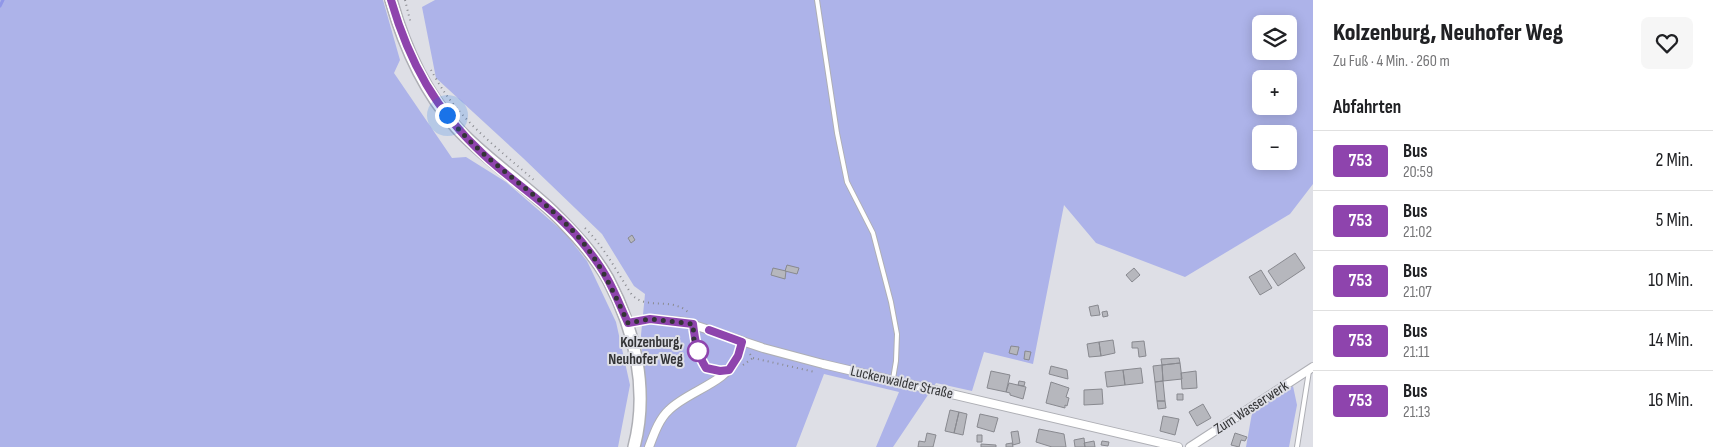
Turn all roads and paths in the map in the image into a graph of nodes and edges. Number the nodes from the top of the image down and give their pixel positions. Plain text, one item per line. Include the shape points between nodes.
1 (391, 0) edge
2 (405, 0) edge
3 (816, 0) edge
4 (412, 29) dead end
5 (628, 323) junction
6 (693, 324) junction
7 (742, 342) junction
8 (1311, 368) edge
9 (729, 370) junction
10 (893, 379) junction
11 (634, 447) edge
12 (649, 447) edge
13 (1178, 447) edge
14 (1190, 447) edge
15 (1297, 447) edge

1 - 5 main road via 405,42 426,88 455,126 483,155 552,211 581,240 607,278
2 - 4 path
3 - 10 lane via 847,182 873,233 891,302 897,334
5 - 6 street, Luckenwalder Straße via 650,319
5 - 11 main road via 635,346 640,390
6 - 7 street, Luckenwalder Straße
6 - 9 lane via 694,340 706,368
7 - 9 street
7 - 10 street, Luckenwalder Straße
8 - 14 street, Zum Wasserwerk
8 - 15 lane
9 - 12 street via 667,411
10 - 13 street, Luckenwalder Straße

